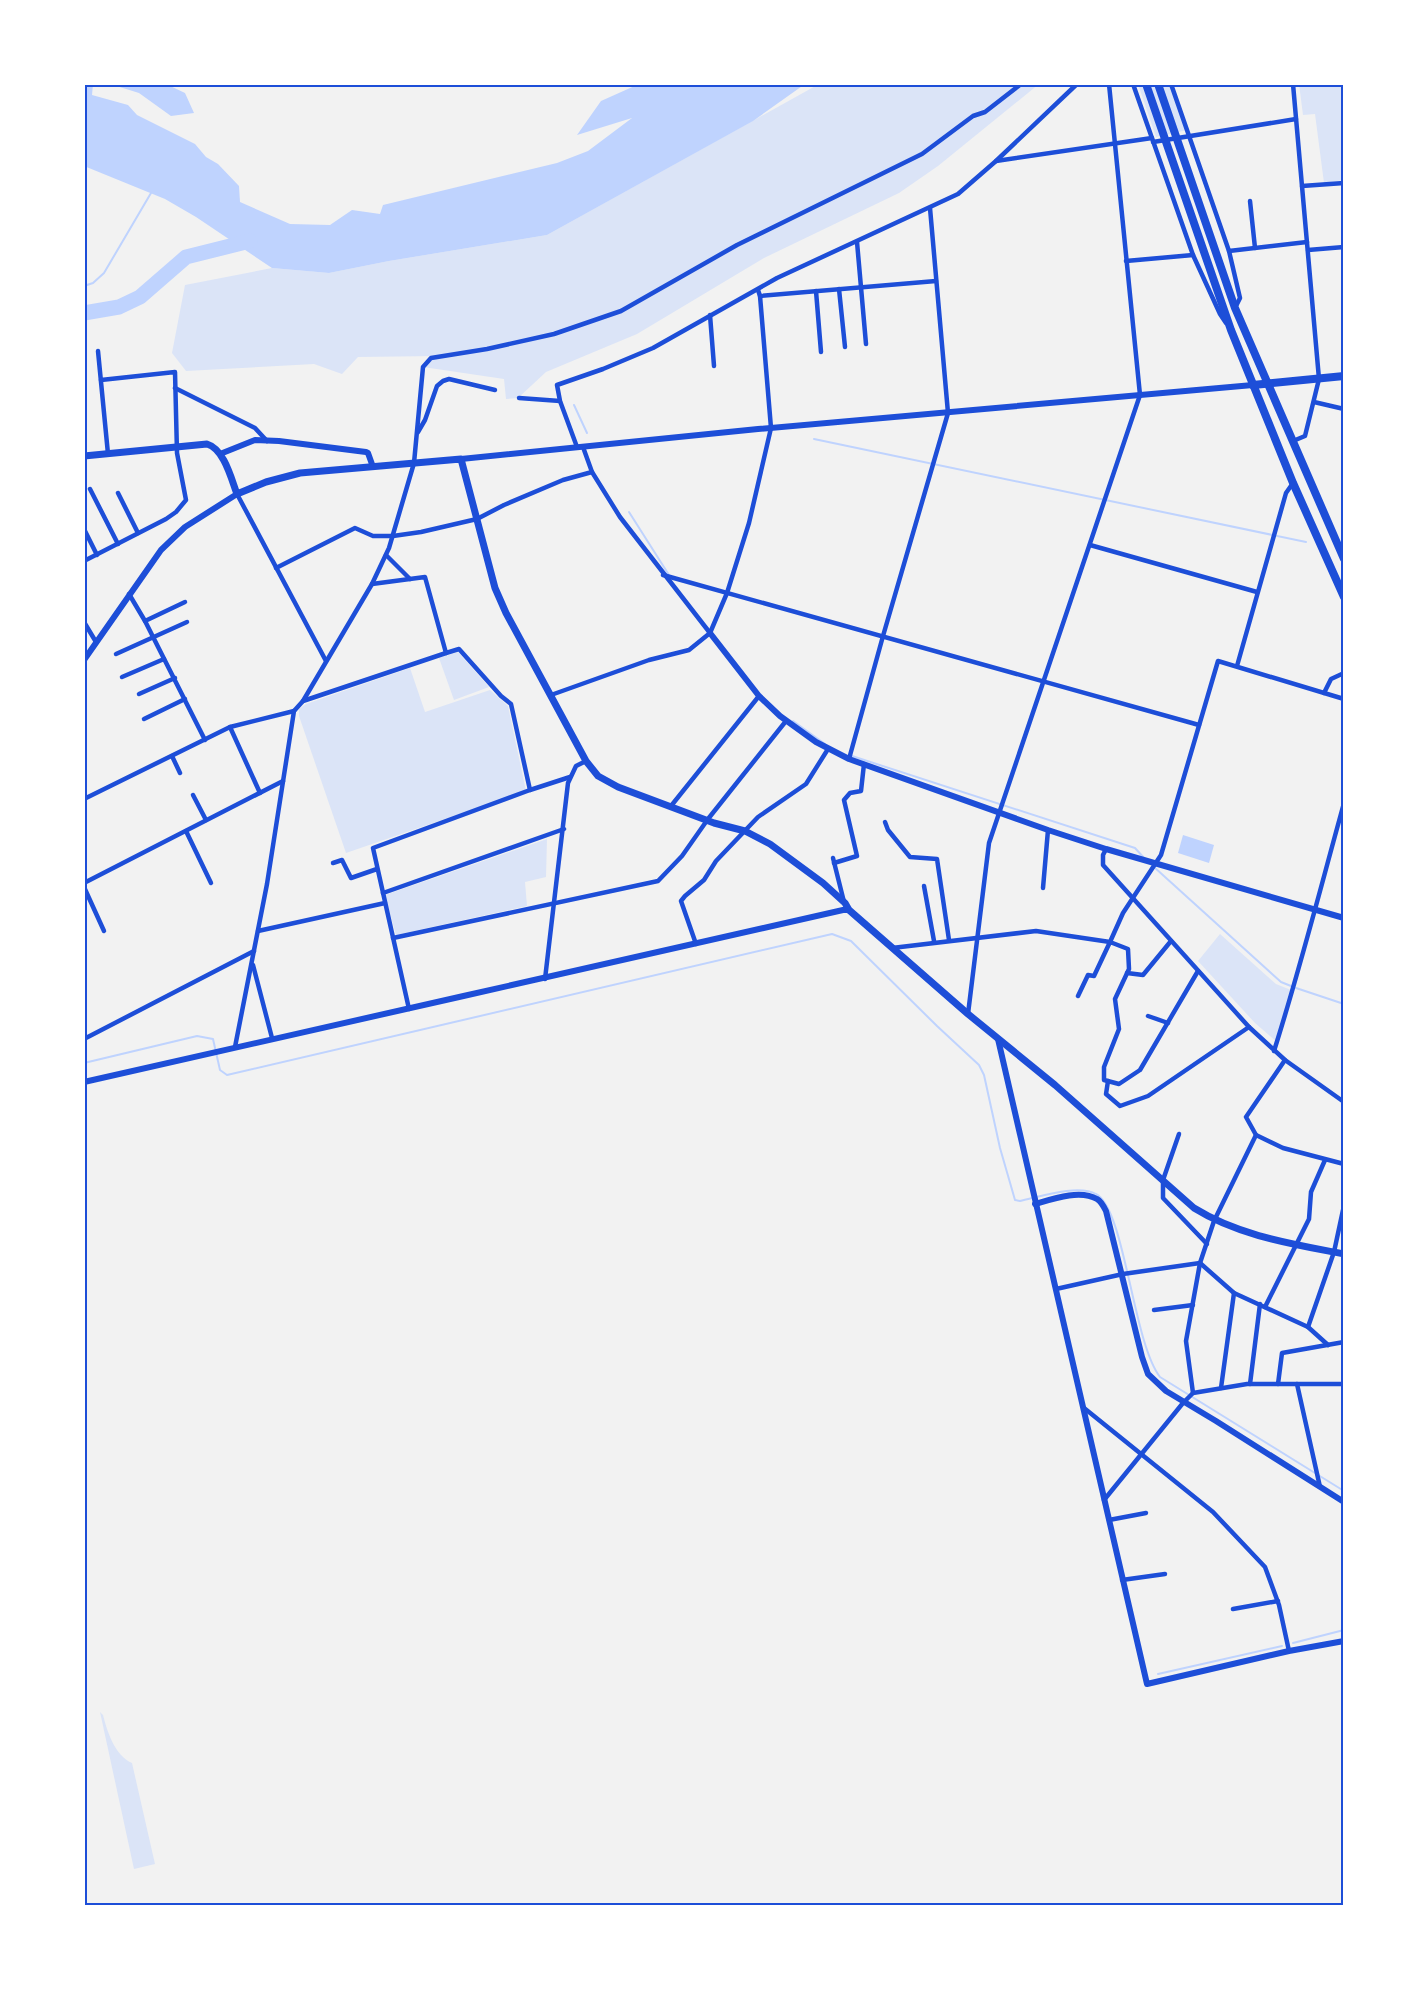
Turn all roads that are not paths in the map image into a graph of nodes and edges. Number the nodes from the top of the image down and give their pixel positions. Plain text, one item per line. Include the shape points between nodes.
1 (1021, 84) edge
2 (1077, 84) edge
3 (1109, 84) edge
4 (1133, 84) edge
5 (1146, 84) edge
6 (1158, 84) edge
7 (1171, 84) edge
8 (1293, 84) edge
9 (1296, 119) junction
10 (1189, 135) junction
11 (1153, 140) junction
12 (1114, 145) junction
13 (996, 162) junction
14 (1344, 183) edge
15 (1302, 186) junction
16 (1250, 201) dead end
17 (930, 208) junction
18 (857, 242) junction
19 (1307, 242) junction
20 (1344, 247) edge
21 (1255, 248) junction
22 (1308, 250) junction
23 (1229, 251) junction
24 (1193, 255) junction
25 (1126, 261) junction
26 (936, 281) junction
27 (861, 287) junction
28 (839, 289) junction
29 (758, 290) junction
30 (816, 291) junction
31 (760, 296) junction
32 (1235, 308) junction
33 (710, 315) junction
34 (1231, 330) junction
35 (866, 344) dead end
36 (846, 347) dead end
37 (98, 351) dead end
38 (821, 352) dead end
39 (714, 366) dead end
40 (1344, 376) edge
41 (1319, 379) junction
42 (101, 380) junction
43 (1268, 383) junction
44 (1253, 385) junction
45 (175, 388) junction
46 (495, 390) dead end
47 (1140, 395) junction
48 (519, 398) dead end
49 (560, 400) junction
50 (1314, 402) junction
51 (1344, 409) edge
52 (948, 413) junction
53 (771, 428) junction
54 (416, 434) junction
55 (267, 441) junction
56 (1293, 441) junction
57 (177, 447) junction
58 (580, 447) junction
59 (108, 454) junction
60 (220, 454) junction
61 (84, 456) edge
62 (461, 459) junction
63 (414, 464) junction
64 (373, 467) junction
65 (592, 472) junction
66 (1293, 483) junction
67 (90, 489) dead end
68 (118, 493) dead end
69 (237, 494) junction
70 (477, 519) junction
71 (84, 528) edge
72 (138, 533) junction
73 (393, 536) junction
74 (118, 544) junction
75 (1090, 545) junction
76 (96, 555) junction
77 (386, 555) junction
78 (1343, 555) edge
79 (84, 561) edge
80 (276, 568) junction
81 (663, 575) junction
82 (410, 579) junction
83 (372, 584) junction
84 (1257, 592) junction
85 (727, 593) junction
86 (129, 594) junction
87 (1344, 597) edge
88 (185, 602) dead end
89 (146, 621) junction
90 (84, 622) edge
91 (187, 622) dead end
92 (710, 633) junction
93 (883, 636) junction
94 (154, 638) junction
95 (96, 642) junction
96 (446, 653) junction
97 (117, 654) dead end
98 (164, 659) junction
99 (84, 660) edge
100 (326, 661) junction
101 (1237, 666) junction
102 (1344, 673) edge
103 (122, 676) dead end
104 (174, 678) junction
105 (1044, 680) junction
106 (1324, 693) junction
107 (139, 694) dead end
108 (551, 695) junction
109 (759, 696) junction
110 (185, 699) junction
111 (1344, 699) edge
112 (303, 701) junction
113 (294, 711) junction
114 (144, 718) dead end
115 (786, 721) junction
116 (1199, 725) junction
117 (230, 727) junction
118 (205, 740) junction
119 (828, 749) junction
120 (172, 756) junction
121 (849, 759) junction
122 (586, 761) junction
123 (864, 765) junction
124 (180, 773) dead end
125 (570, 777) junction
126 (283, 781) junction
127 (530, 790) junction
128 (260, 793) junction
129 (193, 795) dead end
130 (84, 799) edge
131 (1344, 803) edge
132 (671, 806) junction
133 (1000, 812) junction
134 (708, 819) junction
135 (206, 820) junction
136 (885, 822) dead end
137 (564, 829) junction
138 (1048, 830) junction
139 (186, 831) junction
140 (745, 831) junction
141 (1106, 849) junction
142 (333, 863) dead end
143 (1156, 864) junction
144 (377, 869) junction
145 (211, 883) dead end
146 (84, 885) edge
147 (924, 886) dead end
148 (1043, 888) dead end
149 (383, 893) junction
150 (1134, 899) junction
151 (844, 902) junction
152 (385, 903) junction
153 (555, 903) junction
154 (1314, 909) junction
155 (849, 910) junction
156 (1344, 918) edge
157 (104, 931) dead end
158 (258, 931) junction
159 (393, 938) junction
160 (979, 938) junction
161 (949, 940) junction
162 (933, 941) junction
163 (1171, 941) junction
164 (1110, 942) junction
165 (696, 944) junction
166 (892, 948) junction
167 (254, 951) junction
168 (252, 962) junction
169 (1198, 971) junction
170 (1127, 972) junction
171 (545, 978) junction
172 (1078, 996) dead end
173 (409, 1009) junction
174 (968, 1014) junction
175 (1148, 1016) dead end
176 (1168, 1023) junction
177 (1249, 1027) junction
178 (272, 1038) junction
179 (84, 1039) edge
180 (998, 1039) junction
181 (235, 1047) junction
182 (1274, 1051) junction
183 (1285, 1060) junction
184 (1108, 1081) junction
185 (84, 1082) edge
186 (1344, 1102) edge
187 (1179, 1134) dead end
188 (1256, 1135) junction
189 (1325, 1160) junction
190 (1344, 1164) edge
191 (1163, 1180) junction
192 (1035, 1204) junction
193 (1343, 1210) edge
194 (1215, 1221) junction
195 (1207, 1244) junction
196 (1295, 1244) junction
197 (1334, 1252) junction
198 (1344, 1254) edge
199 (1200, 1263) junction
200 (1123, 1274) junction
201 (1056, 1289) junction
202 (1234, 1293) junction
203 (1193, 1305) junction
204 (1263, 1306) junction
205 (1154, 1310) dead end
206 (1308, 1327) junction
207 (1344, 1342) edge
208 (1328, 1345) junction
209 (1250, 1384) junction
210 (1278, 1384) junction
211 (1297, 1384) junction
212 (1344, 1384) edge
213 (1221, 1389) junction
214 (1193, 1393) junction
215 (1183, 1403) junction
216 (1084, 1408) junction
217 (1141, 1455) junction
218 (1320, 1487) junction
219 (1104, 1500) junction
220 (1344, 1502) edge
221 (1146, 1513) dead end
222 (1108, 1520) junction
223 (1165, 1574) dead end
224 (1122, 1580) junction
225 (1278, 1601) junction
226 (1233, 1609) dead end
227 (1344, 1641) edge
228 (1289, 1651) junction

1 - 54 street via 922,154 737,245 621,311 554,334 487,350 431,357 423,367
2 - 13 street
3 - 12 street
4 - 11 street
5 - 34 main road
6 - 32 main road
7 - 10 street
8 - 9 street
9 - 10 street
9 - 15 street
10 - 11 street
10 - 23 street
11 - 12 street
11 - 24 street
12 - 13 street
12 - 25 street
13 - 17 street via 958,194
14 - 15 street
15 - 19 street
16 - 21 street
17 - 18 street
17 - 26 street
18 - 27 street
18 - 29 street
19 - 21 street
19 - 22 street
20 - 22 street
21 - 23 street
22 - 41 street
23 - 32 street via 1240,297
24 - 25 street
24 - 34 street via 1220,315
25 - 47 street
26 - 27 street
26 - 52 street
27 - 28 street
27 - 35 street
28 - 30 street
28 - 36 street
29 - 31 street
29 - 33 street
30 - 31 street
30 - 38 street
31 - 53 street
32 - 43 main road
33 - 39 street
33 - 49 street via 653,348 557,385
34 - 44 main road
37 - 42 street
40 - 41 main road
41 - 43 main road
41 - 50 street
42 - 45 street via 175,372
42 - 59 street
43 - 44 main road
43 - 56 main road
44 - 47 street
44 - 66 main road
45 - 55 street via 255,428
45 - 57 street
46 - 54 street via 443,381 437,386
47 - 52 street
47 - 75 street
48 - 49 street
49 - 58 street
50 - 51 street
50 - 56 street via 1305,436
52 - 53 street
52 - 93 street
53 - 58 street
53 - 85 street via 749,523
54 - 63 street
55 - 60 street via 255,440
55 - 64 street via 366,452
56 - 78 main road
57 - 59 main road
57 - 60 main road via 207,444
57 - 72 street via 186,500 176,512
58 - 62 street
58 - 65 street
59 - 61 main road
60 - 69 main road
62 - 63 main road
62 - 70 main road
63 - 64 main road
63 - 73 street
64 - 69 main road via 300,473
65 - 70 street via 563,480
65 - 81 street
66 - 84 street via 1286,493
66 - 87 main road
67 - 74 street
68 - 72 street
69 - 80 street
69 - 86 street via 179,532
70 - 73 street
70 - 108 main road via 495,588
71 - 76 street
72 - 74 street
73 - 77 street
73 - 80 street via 373,536 356,528
74 - 76 street
75 - 84 street
75 - 105 street
76 - 79 street
77 - 82 street
77 - 83 street
80 - 100 street
81 - 85 street
81 - 92 street
82 - 83 street
82 - 96 street via 425,577
83 - 100 street
84 - 101 street
85 - 92 street
85 - 93 street
86 - 89 street
86 - 95 street
88 - 89 street
89 - 94 street
90 - 95 street
91 - 94 street
92 - 108 street via 689,650
92 - 109 street
93 - 105 street
93 - 121 street
94 - 97 street
94 - 98 street
95 - 99 street
96 - 112 street
96 - 127 street via 459,650 511,704
98 - 103 street
98 - 104 street
100 - 112 street
101 - 106 street
101 - 116 street via 1218,661
102 - 106 street via 1331,679
104 - 107 street
104 - 110 street
105 - 116 street
105 - 133 street
106 - 111 street
108 - 122 main road
109 - 115 street
109 - 132 street
110 - 114 street
110 - 118 street
112 - 113 street
113 - 117 street
113 - 126 street
115 - 119 street
115 - 134 street
116 - 143 street
117 - 118 street
117 - 128 street
118 - 120 street
119 - 121 street
119 - 140 street via 806,784 758,817
120 - 124 street
120 - 130 street
121 - 123 street
122 - 125 street via 576,766
122 - 132 main road via 598,776 618,788
123 - 133 street
123 - 151 street via 861,790 844,800 857,856 833,860
125 - 127 street
125 - 137 street
126 - 128 street
126 - 158 street
127 - 144 street via 373,848
128 - 135 street
129 - 135 street
131 - 154 street
132 - 134 main road
133 - 138 street
133 - 160 street via 989,843
134 - 140 main road
134 - 153 street via 658,881
135 - 139 street
136 - 161 street via 910,857 937,859
137 - 149 street
137 - 153 street
138 - 141 street
138 - 148 street
139 - 145 street
139 - 146 street
140 - 151 main road via 770,844
140 - 165 street via 681,901
141 - 143 street
141 - 150 street via 1102,866
142 - 144 street via 342,860 351,878
143 - 150 street
143 - 154 street
144 - 149 street
146 - 157 street
147 - 162 street
149 - 152 street
150 - 163 street
150 - 164 street
151 - 155 main road
152 - 158 street
152 - 159 street
153 - 159 street
153 - 171 street
154 - 156 street
154 - 182 street
155 - 165 street
155 - 166 main road
158 - 167 street
159 - 173 street
160 - 161 street
160 - 164 street via 1036,930
160 - 174 street
161 - 162 street
162 - 166 street
163 - 169 street
163 - 170 street via 1143,975
164 - 170 street via 1128,950
164 - 172 street via 1094,976 1088,975
165 - 171 street
166 - 174 main road
167 - 168 street
167 - 179 street
168 - 178 street
168 - 181 street
169 - 176 street
169 - 177 street
170 - 184 street via 1115,999 1119,1029 1104,1067 1104,1080
171 - 173 street
173 - 178 street
174 - 180 main road
175 - 176 street
176 - 184 street via 1140,1070 1119,1084
177 - 182 street
177 - 184 street via 1148,1096 1120,1106 1106,1094
178 - 181 street
180 - 191 main road
180 - 192 street
181 - 185 street
182 - 183 street
183 - 186 street
183 - 188 street via 1246,1117
187 - 191 street
188 - 189 street via 1283,1148
188 - 194 street
189 - 190 street
189 - 196 street via 1311,1192 1309,1220
191 - 194 main road
191 - 195 street via 1163,1198
192 - 200 street via 1084,1195 1098,1199 1106,1210
192 - 201 street
193 - 197 street
194 - 195 street
194 - 196 main road
195 - 199 street
196 - 197 main road
196 - 204 street
197 - 198 main road
197 - 206 street
199 - 200 street
199 - 202 street
199 - 203 street
200 - 201 street
200 - 215 street via 1148,1374
201 - 216 street
202 - 204 street
202 - 213 street
203 - 205 street
203 - 214 street via 1186,1341
204 - 206 street
204 - 209 street
206 - 208 street
207 - 208 street
208 - 210 street via 1282,1353
209 - 210 street
209 - 213 street
210 - 211 street
211 - 212 street
211 - 218 street
213 - 214 street
214 - 215 street
215 - 217 street
215 - 218 street
216 - 217 street
216 - 219 street
217 - 219 street
217 - 225 street via 1213,1512 1265,1567
218 - 220 street
219 - 222 street
221 - 222 street
222 - 224 street
223 - 224 street
224 - 228 street via 1147,1683
225 - 226 street
225 - 228 street
227 - 228 street

